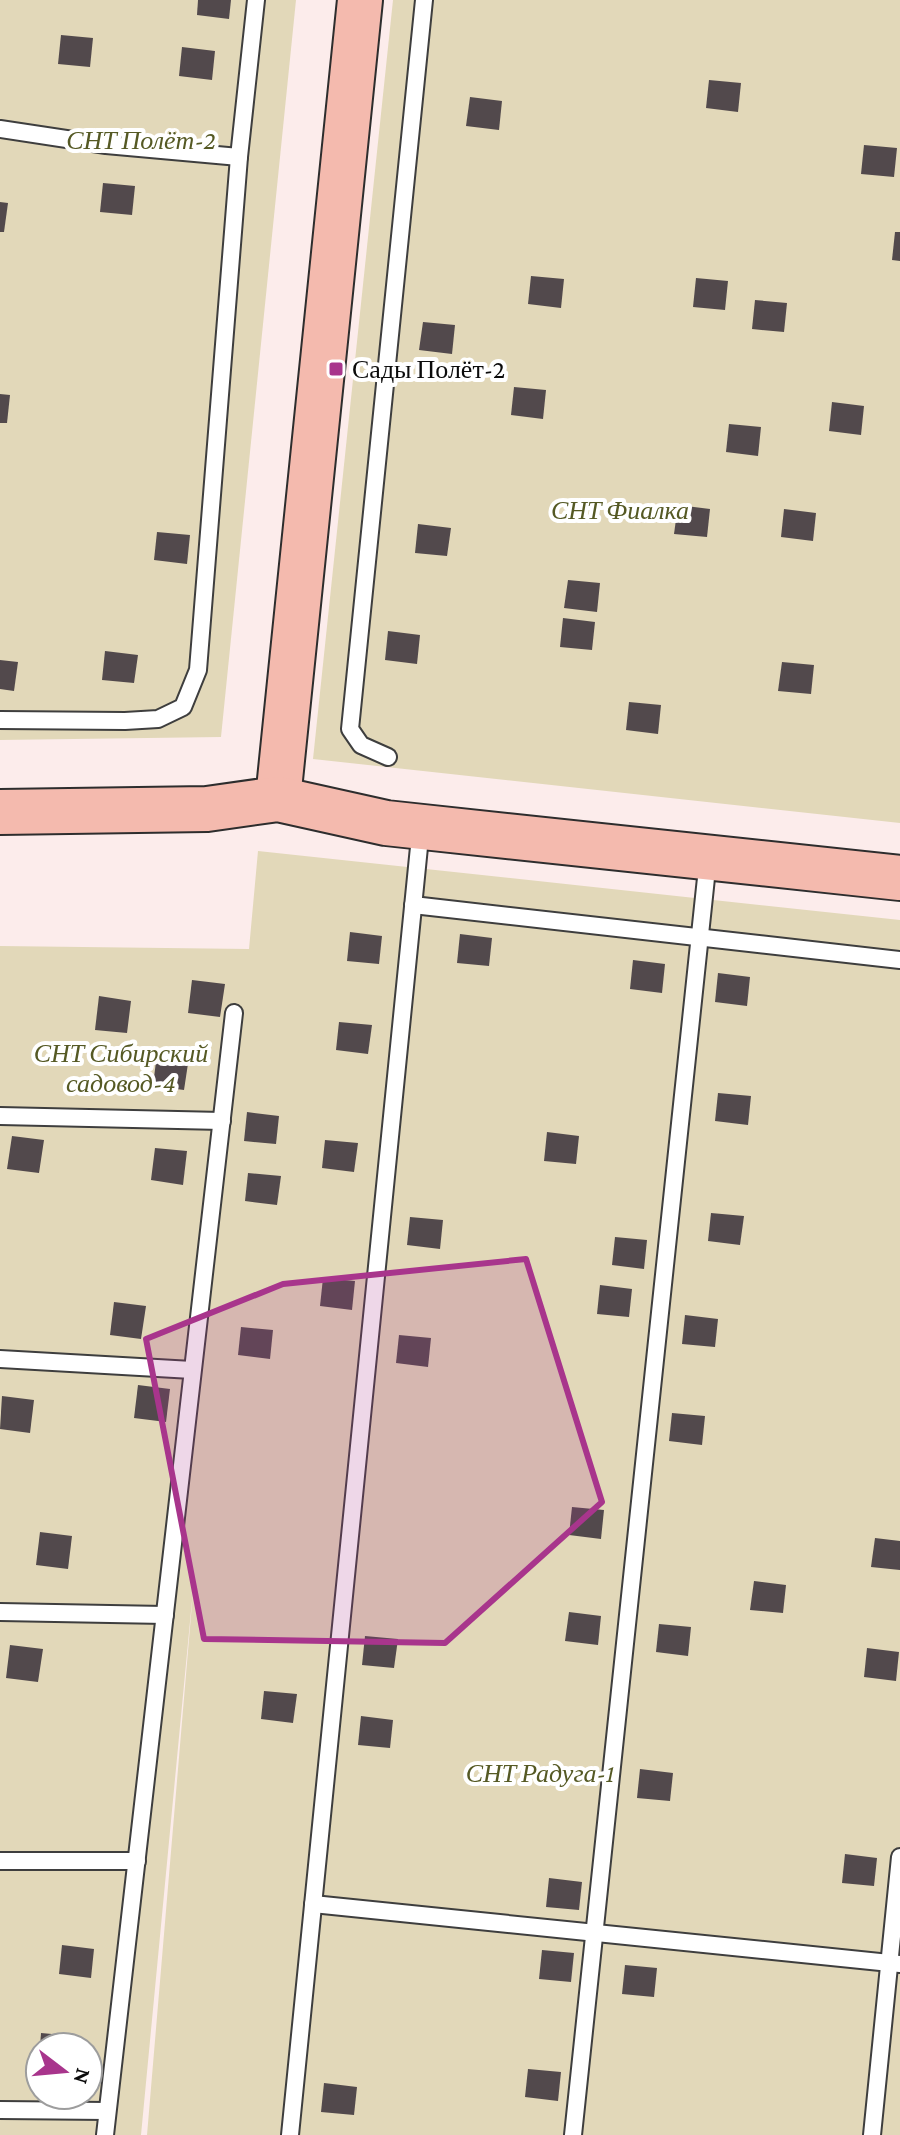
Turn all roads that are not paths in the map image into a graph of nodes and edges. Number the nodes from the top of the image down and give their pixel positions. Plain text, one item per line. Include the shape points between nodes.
1 (256, 0) edge
2 (360, 0) edge
3 (424, 0) edge
4 (0, 129) edge
5 (239, 157) junction
6 (0, 720) edge
7 (388, 757) dead end
8 (278, 799) junction
9 (0, 812) edge
10 (421, 826) junction
11 (708, 857) junction
12 (900, 878) edge
13 (413, 905) junction
14 (700, 937) junction
15 (900, 960) edge
16 (234, 1013) dead end
17 (0, 1116) edge
18 (222, 1121) junction
19 (0, 1359) edge
20 (192, 1370) junction
21 (0, 1612) edge
22 (165, 1615) junction
23 (900, 1857) edge
24 (0, 1861) edge
25 (137, 1861) junction
26 (313, 1904) junction
27 (595, 1933) junction
28 (895, 1963) edge
29 (0, 2110) edge
30 (107, 2111) junction
31 (105, 2135) edge
32 (290, 2135) edge
33 (573, 2135) edge
34 (872, 2135) edge

1 - 5 lane
2 - 8 street
3 - 7 lane via 350,729 361,745
4 - 5 lane
5 - 6 lane via 198,670 183,707 158,719
8 - 9 street via 207,809
8 - 10 street
10 - 11 street
10 - 13 lane
11 - 12 street
11 - 14 lane
13 - 14 lane
13 - 26 lane
14 - 15 lane
14 - 27 lane
16 - 18 lane
17 - 18 lane
18 - 20 lane
19 - 20 lane
20 - 22 lane
21 - 22 lane
22 - 25 lane
23 - 28 lane
24 - 25 lane
25 - 30 lane
26 - 27 lane
26 - 32 lane
27 - 28 lane
27 - 33 lane
28 - 34 lane
29 - 30 lane
30 - 31 lane

